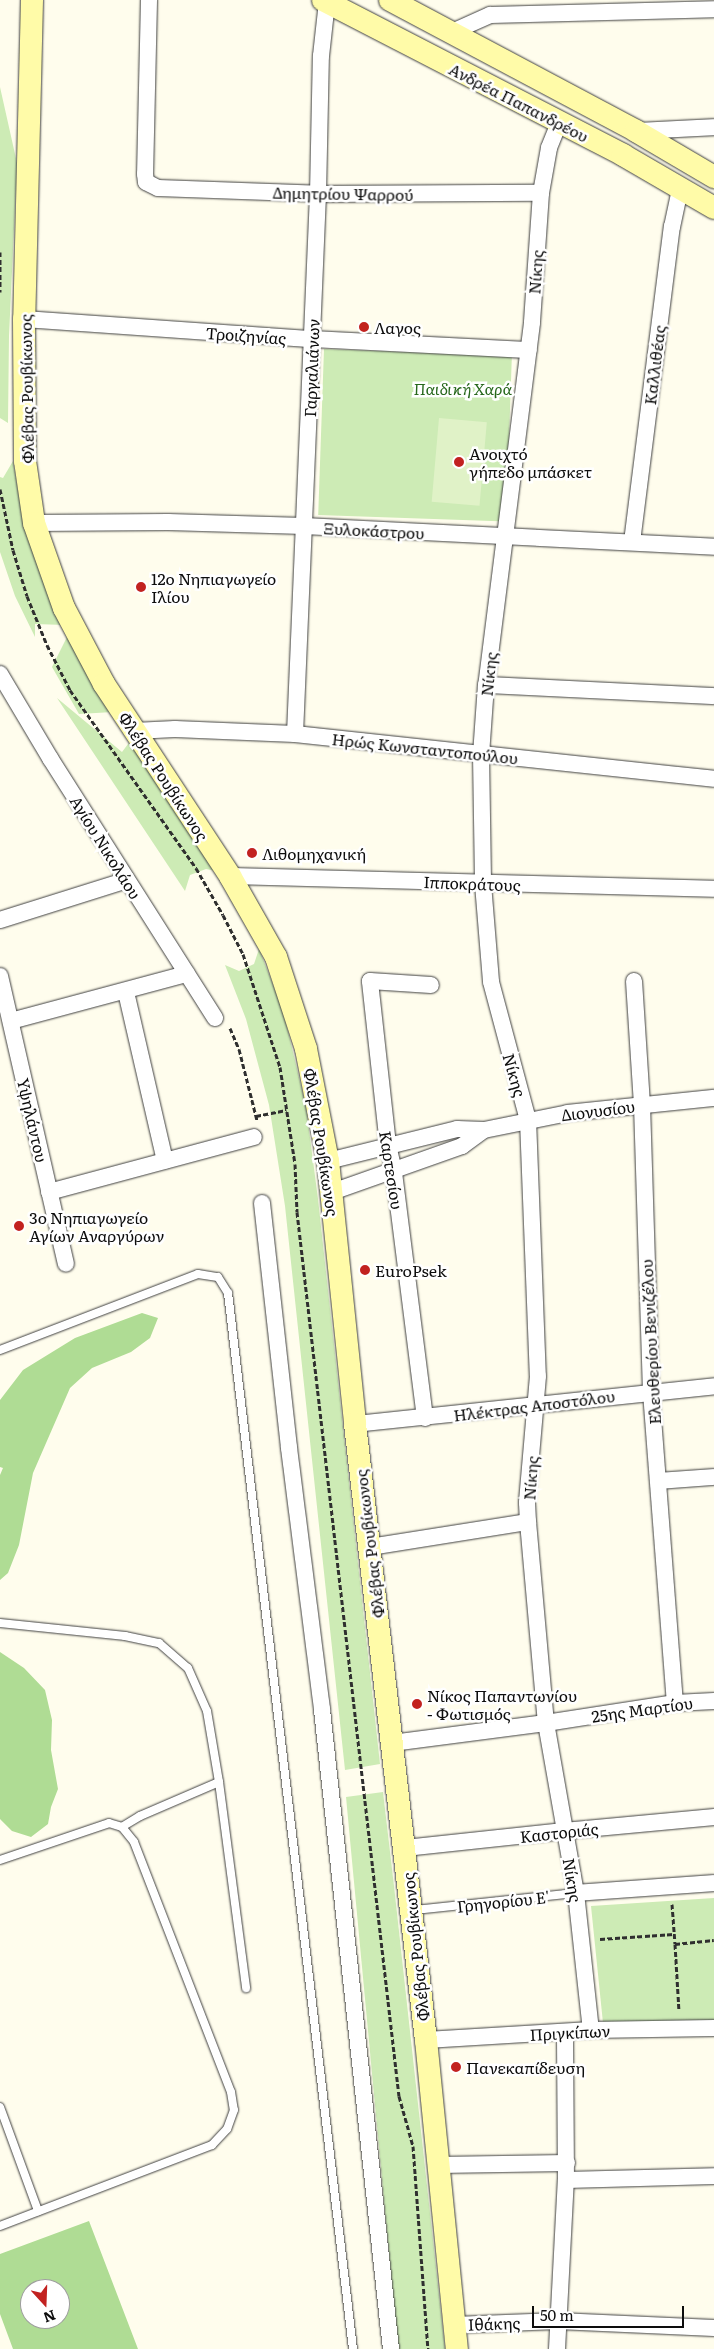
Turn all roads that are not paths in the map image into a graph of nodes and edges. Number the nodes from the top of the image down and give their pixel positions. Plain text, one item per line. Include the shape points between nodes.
1 (32, 0) edge
2 (149, 0) edge
3 (390, 0) edge
4 (325, 1) edge
5 (558, 6) edge
6 (714, 8) edge
7 (452, 32) junction
8 (559, 123) junction
9 (714, 127) edge
10 (636, 131) junction
11 (714, 177) edge
12 (680, 189) junction
13 (541, 193) junction
14 (318, 194) junction
15 (714, 208) edge
16 (24, 319) junction
17 (312, 339) junction
18 (529, 350) junction
19 (34, 523) junction
20 (304, 526) junction
21 (505, 535) junction
22 (632, 542) junction
23 (714, 546) edge
24 (0, 674) edge
25 (486, 685) junction
26 (714, 696) edge
27 (134, 732) junction
28 (294, 734) junction
29 (481, 754) junction
30 (714, 779) edge
31 (230, 876) junction
32 (126, 880) junction
33 (483, 884) junction
34 (714, 889) edge
35 (0, 920) edge
36 (187, 974) junction
37 (0, 976) edge
38 (634, 981) dead end
39 (431, 985) dead end
40 (126, 992) junction
41 (215, 1018) road end
42 (11, 1021) junction
43 (7, 1041) edge
44 (714, 1098) edge
45 (642, 1105) junction
46 (528, 1120) junction
47 (484, 1130) junction
48 (254, 1137) dead end
49 (388, 1145) junction
50 (165, 1161) junction
51 (328, 1161) junction
52 (394, 1171) junction
53 (49, 1192) junction
54 (332, 1192) junction
55 (262, 1203) dead end
56 (66, 1264) dead end
57 (0, 1350) edge
58 (714, 1386) edge
59 (651, 1392) junction
60 (535, 1405) junction
61 (425, 1418) junction
62 (355, 1424) junction
63 (714, 1477) edge
64 (659, 1482) junction
65 (528, 1522) junction
66 (370, 1547) junction
67 (0, 1623) edge
68 (714, 1701) edge
69 (675, 1703) junction
70 (546, 1724) junction
71 (392, 1743) junction
72 (219, 1782) junction
73 (714, 1817) edge
74 (122, 1827) junction
75 (564, 1831) junction
76 (405, 1848) junction
77 (0, 1860) edge
78 (714, 1883) edge
79 (576, 1893) junction
80 (411, 1910) junction
81 (246, 1988) dead end
82 (714, 2028) edge
83 (591, 2030) junction
84 (564, 2033) junction
85 (426, 2040) junction
86 (0, 2107) edge
87 (566, 2163) junction
88 (438, 2165) junction
89 (714, 2176) edge
90 (566, 2180) junction
91 (38, 2211) junction
92 (0, 2226) edge
93 (558, 2321) junction
94 (454, 2325) junction
95 (714, 2328) edge
96 (353, 2349) edge
97 (391, 2349) edge
98 (457, 2349) edge
99 (558, 2349) edge

1 - 16 street, Φλέβας Ρουβίκωνος
2 - 14 street, Δημητρίου Ψαρρού via 146,182 158,188
3 - 7 street, Ανδρέα Παπανδρέου
4 - 8 street, Ανδρέα Παπανδρέου
4 - 14 street, Γαργαλιάνων
5 - 6 street
5 - 7 street via 490,15
7 - 10 street, Ανδρέα Παπανδρέου
8 - 12 street, Ανδρέα Παπανδρέου via 624,155
8 - 13 street, Νίκης via 549,148
9 - 10 street
10 - 11 street, Ανδρέα Παπανδρέου
12 - 15 street, Ανδρέα Παπανδρέου
12 - 22 street, Καλλιθέας via 672,227
13 - 14 street, Δημητρίου Ψαρρού
13 - 18 street, Νίκης
14 - 17 street, Γαργαλιάνων
16 - 17 street, Τροιζηνίας
16 - 19 street, Φλέβας Ρουβίκωνος via 25,462
17 - 18 street, Τροιζηνίας
17 - 20 street, Γαργαλιάνων
18 - 21 street, Νίκης
19 - 20 street, Ξυλοκάστρου
19 - 27 street, Φλέβας Ρουβίκωνος via 64,608 104,684
20 - 21 street, Ξυλοκάστρου
20 - 28 street, Γαργαλιάνων
21 - 22 street, Ξυλοκάστρου
21 - 25 street, Νίκης
22 - 23 street, Ξυλοκάστρου
24 - 32 street, Αγίου Νικολάου
25 - 26 street
25 - 29 street, Νίκης
27 - 28 street, Ηρώς Κωνσταντοπούλου via 175,729
27 - 31 street, Φλέβας Ρουβίκωνος
28 - 29 street, Ηρώς Κωνσταντοπούλου
29 - 30 street, Ηρώς Κωνσταντοπούλου
29 - 33 street, Νίκης
31 - 33 street, Ιπποκράτους
31 - 51 street, Φλέβας Ρουβίκωνος via 276,957 296,1013
32 - 35 street
32 - 36 street, Αγίου Νικολάου
33 - 34 street, Ιπποκράτους
33 - 46 street, Νίκης via 490,982
36 - 40 street
36 - 41 street, Αγίου Νικολάου
37 - 42 street, Υψηλάντου
38 - 45 street, Ελευθερίου Βενιζέλου
39 - 49 street, Καρτεσίου via 370,981
40 - 42 street
40 - 50 street
42 - 43 street, Υψηλάντου
43 - 53 street, Υψηλάντου
44 - 45 street, Διονυσίου
45 - 46 street, Διονυσίου
45 - 59 street, Ελευθερίου Βενιζέλου
46 - 47 street, Διονυσίου
46 - 60 street, Νίκης via 538,1376
47 - 49 street, Διονυσίου via 457,1129
47 - 52 street, Διονυσίου via 462,1146
48 - 50 street
49 - 51 street, Διονυσίου
49 - 52 street, Καρτεσίου
50 - 53 street
51 - 54 street, Φλέβας Ρουβίκωνος
52 - 54 street, Διονυσίου
52 - 61 street, Καρτεσίου
53 - 56 street, Υψηλάντου
54 - 62 street, Φλέβας Ρουβίκωνος
55 - 97 street via 322,1710
57 - 96 lane via 198,1274 218,1277 228,1293
58 - 59 street, Ηλέκτρας Αποστόλου
59 - 60 street, Ηλέκτρας Αποστόλου
59 - 64 street, Ελευθερίου Βενιζέλου
60 - 61 street, Ηλέκτρας Αποστόλου
60 - 65 street, Νίκης
61 - 62 street, Ηλέκτρας Αποστόλου
62 - 66 street, Φλέβας Ρουβίκωνος
63 - 64 street
64 - 69 street, Ελευθερίου Βενιζέλου
65 - 66 street
65 - 70 street, Νίκης
66 - 71 street, Φλέβας Ρουβίκωνος
67 - 72 lane via 124,1636 159,1643 188,1668 207,1711
68 - 69 street, 25ης Μαρτίου
69 - 70 street, 25ης Μαρτίου
70 - 71 street, 25ης Μαρτίου
70 - 75 street, Νίκης
71 - 76 street, Φλέβας Ρουβίκωνος
72 - 74 lane
72 - 81 lane
73 - 75 street, Καστοριάς
74 - 77 lane via 109,1823
74 - 91 lane via 134,1842 231,2092 234,2110 227,2129 212,2145
75 - 76 street, Καστοριάς
75 - 79 street, Νίκης
76 - 80 street, Φλέβας Ρουβίκωνος
78 - 79 street, Γρηγορίου Ε'
79 - 80 lane, Γρηγορίου Ε'
79 - 83 street, Νίκης
80 - 85 street, Φλέβας Ρουβίκωνος
82 - 83 street, Πριγκίπων
83 - 84 street, Πριγκίπων
84 - 85 street, Πριγκίπων
84 - 87 street
85 - 88 street, Φλέβας Ρουβίκωνος
86 - 91 lane
87 - 88 street
87 - 90 street
88 - 94 street, Φλέβας Ρουβίκωνος
89 - 90 street
90 - 93 street
91 - 92 lane
93 - 94 street, Ιθάκης
93 - 95 street, Ιθάκης
93 - 99 street
94 - 98 street, Φλέβας Ρουβίκωνος

